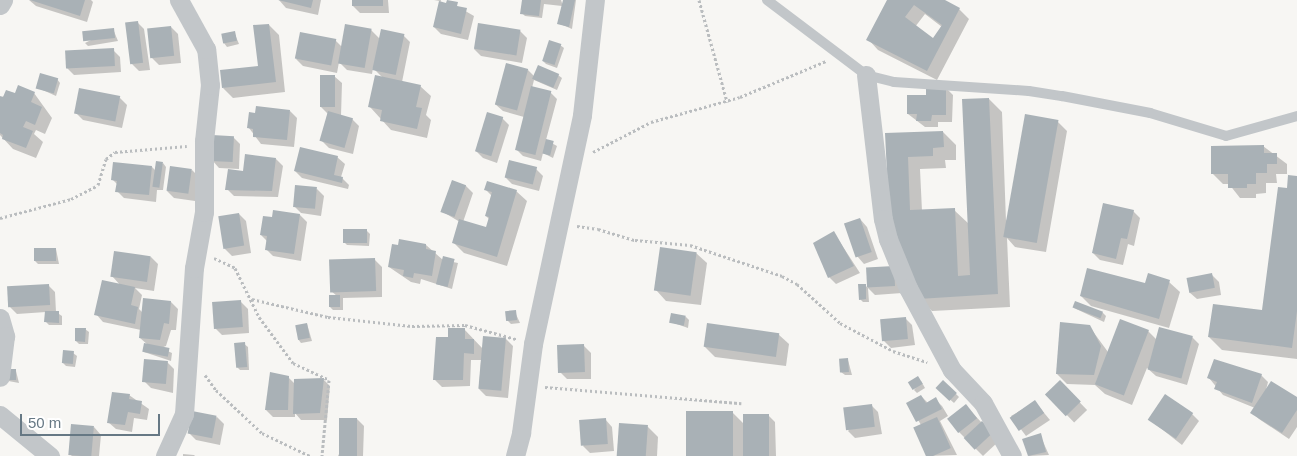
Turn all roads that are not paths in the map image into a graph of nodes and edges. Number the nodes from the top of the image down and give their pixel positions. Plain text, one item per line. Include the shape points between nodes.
1 (3, 0) edge
2 (179, 0) edge
3 (595, 0) edge
4 (767, 0) edge
5 (0, 5) edge
6 (866, 75) junction
7 (1297, 116) edge
8 (0, 318) edge
9 (0, 377) edge
10 (0, 415) edge
11 (50, 456) edge
12 (165, 456) edge
13 (515, 456) edge
14 (1012, 456) edge

1 - 5 street
2 - 12 street via 197,28 210,63 210,103 204,141 204,212 196,256 184,414
3 - 13 street via 574,162 533,344
4 - 6 lane
6 - 7 lane via 894,82 1062,96 1150,114 1226,136
6 - 14 street via 885,226 908,288 952,370 983,403
8 - 9 street via 5,336
10 - 11 street

